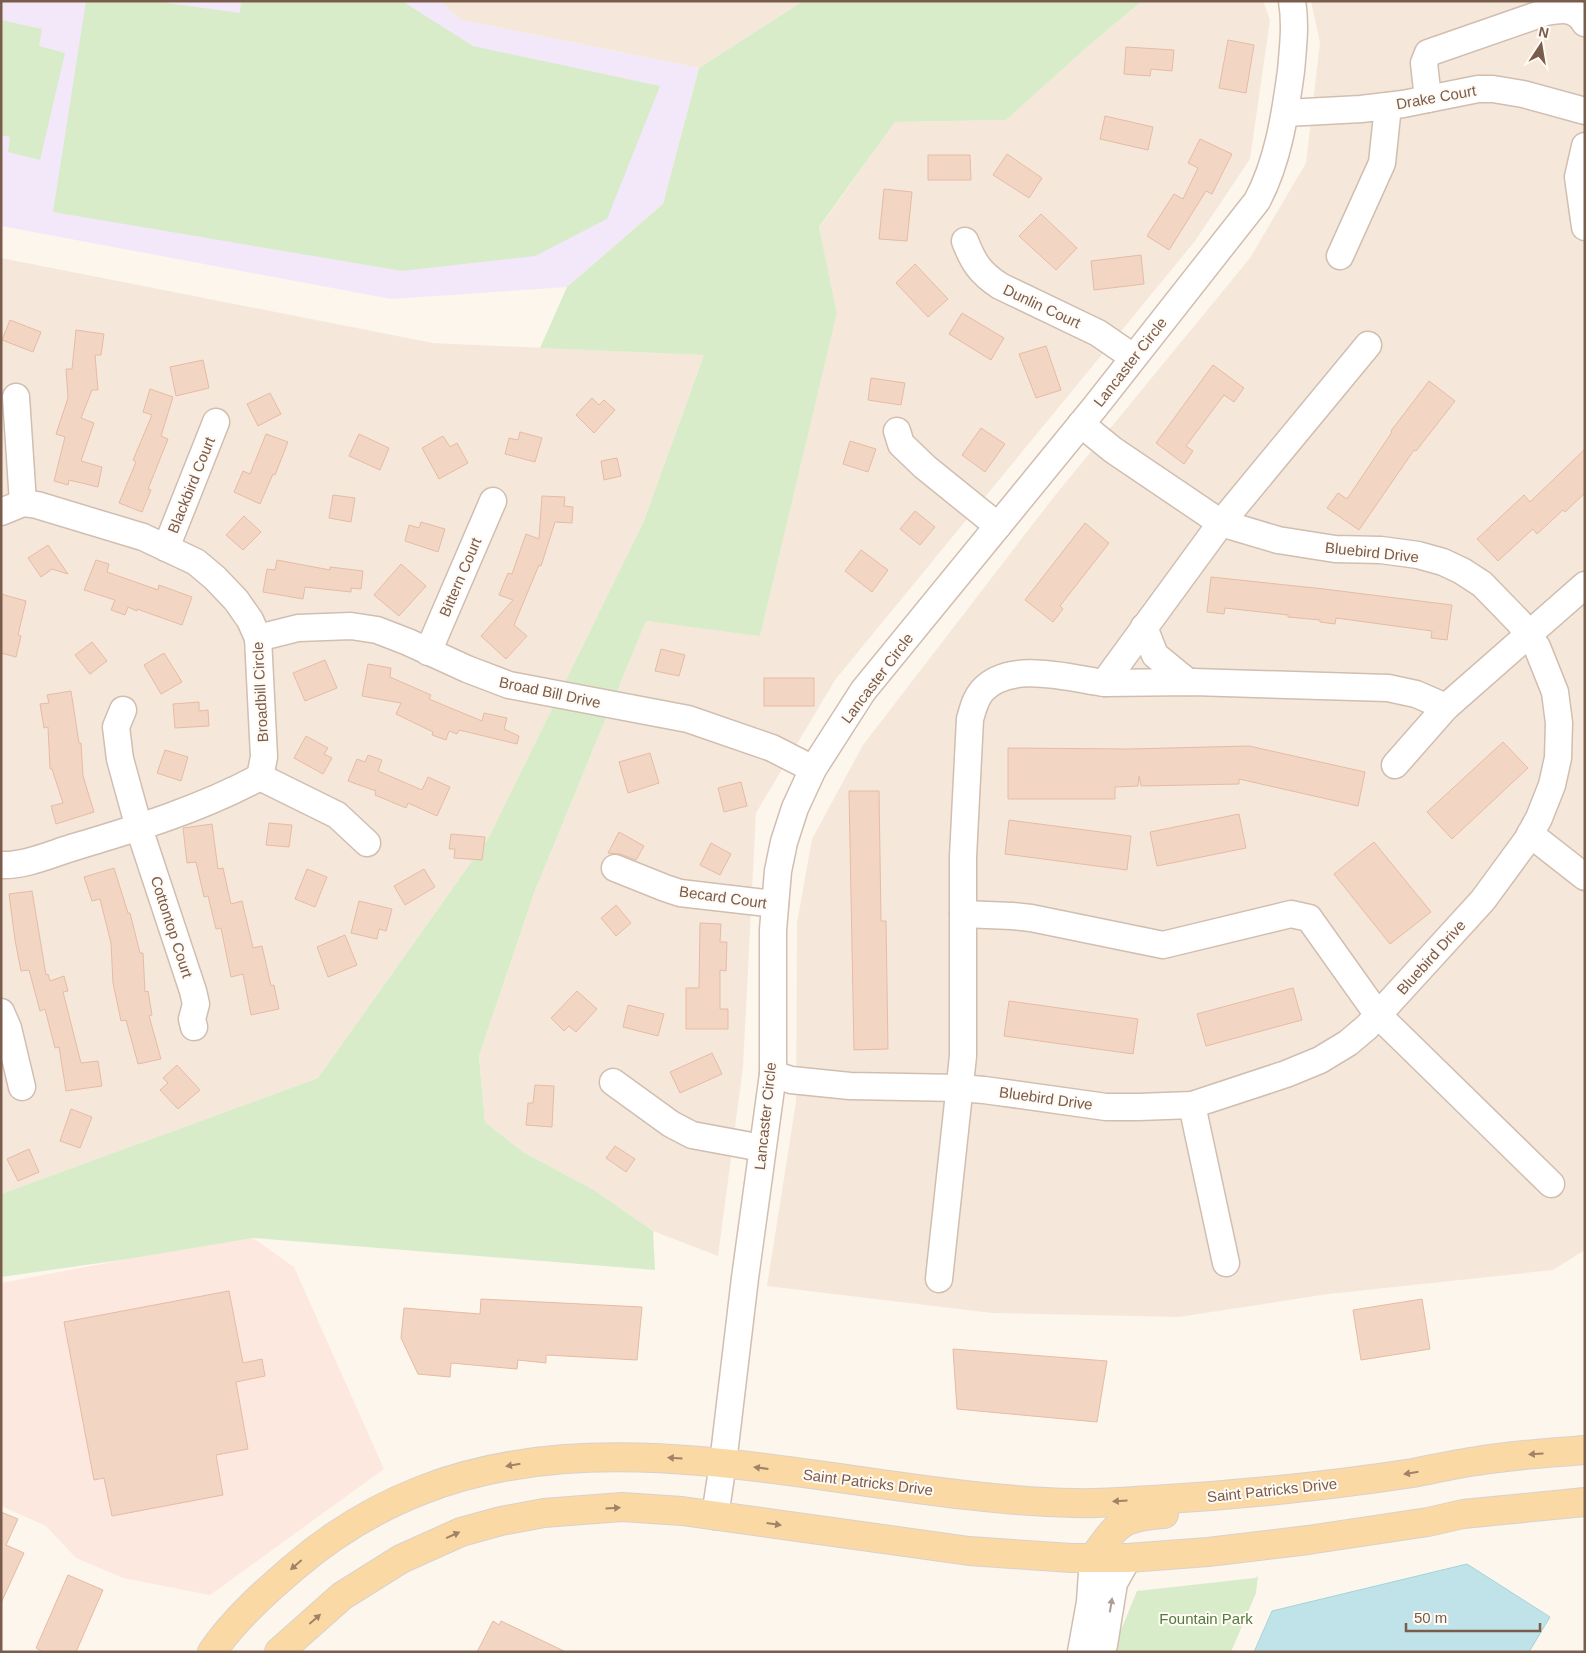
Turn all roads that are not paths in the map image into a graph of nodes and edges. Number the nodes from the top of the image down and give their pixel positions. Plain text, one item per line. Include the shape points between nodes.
1 (1292, 1) edge
2 (1585, 23) edge
3 (1428, 99) junction
4 (1388, 106) junction
5 (1585, 111) edge
6 (1286, 112) junction
7 (1585, 146) edge
8 (1585, 227) edge
9 (965, 241) dead end
10 (1340, 256) dead end
11 (1368, 345) dead end
12 (1133, 357) junction
13 (16, 397) dead end
14 (216, 422) dead end
15 (1081, 424) junction
16 (897, 432) dead end
17 (493, 501) dead end
18 (12, 508) edge
19 (1221, 524) junction
20 (998, 526) junction
21 (166, 548) junction
22 (1585, 585) edge
23 (1144, 627) junction
24 (1528, 635) junction
25 (258, 638) junction
26 (428, 652) junction
27 (1188, 682) junction
28 (1104, 683) junction
29 (1446, 707) junction
30 (123, 710) dead end
31 (1395, 765) dead end
32 (813, 769) junction
33 (260, 777) junction
34 (139, 828) junction
35 (1530, 834) junction
36 (366, 842) dead end
37 (1, 865) edge
38 (615, 868) dead end
39 (1585, 877) edge
40 (775, 904) junction
41 (963, 914) junction
42 (1, 1012) edge
43 (1378, 1015) junction
44 (194, 1027) dead end
45 (773, 1074) junction
46 (613, 1082) dead end
47 (22, 1087) dead end
48 (960, 1088) junction
49 (1192, 1105) junction
50 (762, 1148) junction
51 (1551, 1184) dead end
52 (1226, 1263) dead end
53 (939, 1279) dead end
54 (1585, 1450) edge
55 (723, 1463) junction
56 (1273, 1492) junction
57 (1585, 1502) edge
58 (716, 1516) junction
59 (1093, 1558) junction
60 (1128, 1558) junction
61 (212, 1652) edge
62 (279, 1652) edge
63 (1081, 1652) edge
64 (1100, 1652) edge

1 - 6 street, Lancaster Circle via 1294,43
2 - 3 street via 1579,14 1561,9 1428,53 1424,63
3 - 4 street, Drake Court
3 - 5 street, Drake Court via 1493,89
4 - 6 street, Drake Court
4 - 10 street via 1382,163
6 - 12 street, Lancaster Circle via 1269,174 1257,201
7 - 8 street via 1578,178
9 - 12 street, Dunlin Court via 975,263 990,280 1098,333
11 - 19 street
12 - 15 street, Lancaster Circle
13 - 18 street
14 - 21 street, Blackbird Court
15 - 19 street, Bluebird Drive via 1112,450
15 - 20 street, Lancaster Circle
16 - 20 street via 901,444 924,467
17 - 26 street, Bittern Court
18 - 21 street, Broadbill Circle via 37,505 138,536
19 - 23 street
19 - 24 street, Bluebird Drive via 1278,540 1335,549 1381,550 1443,562 1482,584
20 - 32 street, Lancaster Circle via 863,692
21 - 25 street, Broadbill Circle via 196,562 215,578 236,600
22 - 24 street
23 - 27 street via 1154,655
23 - 28 street
24 - 29 street
24 - 35 street, Bluebird Drive via 1537,648 1555,692 1559,723 1558,758 1552,786
25 - 26 street, Broad Bill Drive via 298,628 352,626 377,630
25 - 33 street, Broadbill Circle via 264,757
26 - 32 street, Broad Bill Drive via 509,685 688,719 772,748
27 - 28 street
27 - 29 street via 1388,688 1416,694
28 - 41 street via 1030,672 997,680 981,692 970,719
29 - 31 street
30 - 34 street, Cottontop Court via 116,727 120,759
32 - 40 street, Lancaster Circle via 784,842
33 - 34 street
33 - 36 street via 337,815
34 - 37 street via 37,858
34 - 44 street, Cottontop Court via 193,991 196,1004 192,1018
35 - 39 street
35 - 43 street, Bluebird Drive via 1483,900
38 - 40 street, Becard Court via 680,892
40 - 45 street, Lancaster Circle
41 - 43 street via 1031,918 1163,945 1291,914 1309,918
41 - 48 street
42 - 47 street
43 - 49 street, Bluebird Drive via 1348,1043 1320,1060
43 - 51 street
45 - 48 street, Bluebird Drive via 791,1080 850,1086
45 - 50 street, Lancaster Circle
46 - 50 street via 671,1124 692,1135
48 - 49 street, Bluebird Drive via 1106,1107
48 - 53 street
49 - 52 street
50 - 55 street, Lancaster Circle
54 -> 56 main road, Saint Patricks Drive via 1478,1460 1414,1473
56 -> 55 main road, Saint Patricks Drive via 1075,1503 975,1496
55 - 58 street, Lancaster Circle
55 -> 61 main road, Saint Patricks Drive via 651,1456 554,1459 480,1471 421,1490 356,1521 313,1550 248,1608
56 - 59 main road via 1261,1506 1148,1515 1127,1520 1116,1526
57 - 60 main road via 1463,1514 1308,1540
58 -> 59 main road via 969,1551
62 -> 58 main road via 342,1596 401,1559 461,1532 544,1513 622,1507
59 - 60 main road
59 - 63 street via 1089,1611
64 -> 60 street via 1104,1645 1114,1583

